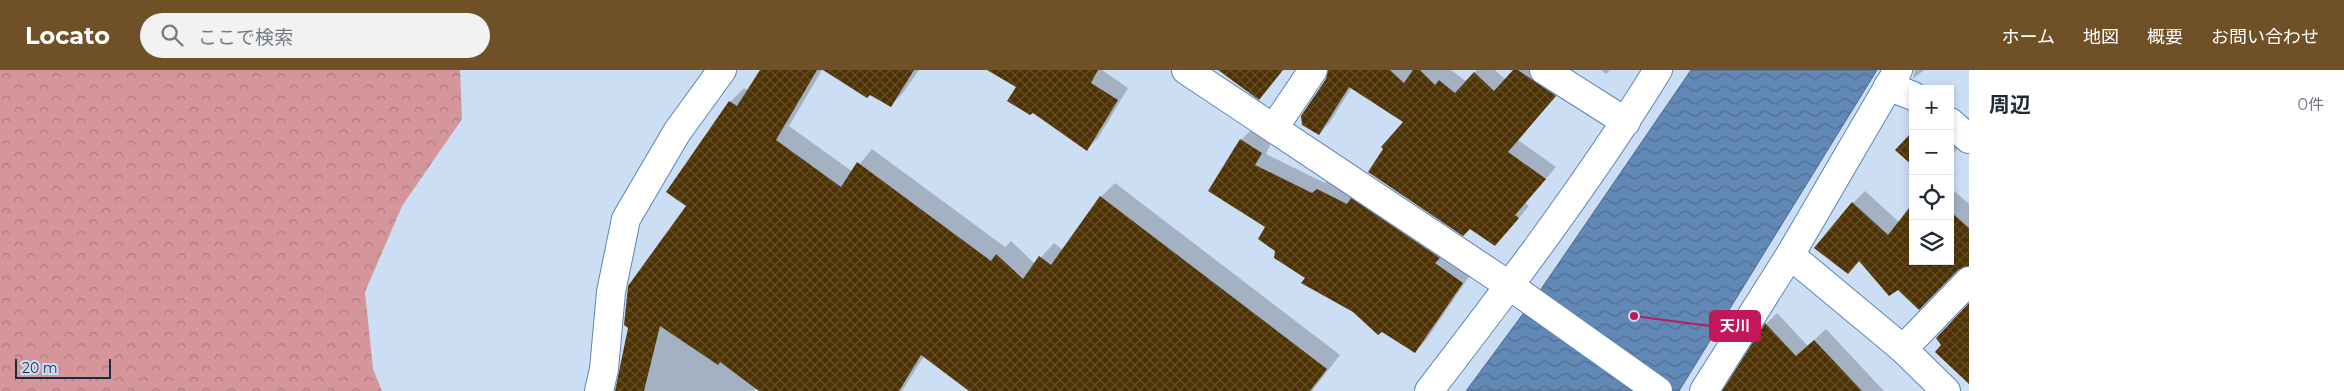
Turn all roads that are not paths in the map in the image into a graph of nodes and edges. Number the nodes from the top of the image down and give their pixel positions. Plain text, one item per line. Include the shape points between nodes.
1 (722, 70) edge
2 (1186, 70) edge
3 (1313, 70) edge
4 (1544, 70) edge
5 (1658, 70) edge
6 (1893, 78) edge
7 (1909, 92) edge
8 (1626, 122) junction
9 (1954, 126) edge
10 (1274, 128) junction
11 (1969, 139) edge
12 (1790, 255) junction
13 (1969, 281) edge
14 (1510, 286) junction
15 (1903, 349) junction
16 (599, 391) edge
17 (1429, 391) edge
18 (1658, 391) edge
19 (1704, 391) edge
20 (1946, 391) edge

1 - 16 street via 677,132 626,220 611,292
2 - 10 street
3 - 10 street
4 - 8 street
5 - 8 street
6 - 7 street
6 - 12 street
8 - 14 street
9 - 11 street
10 - 14 street
12 - 15 street
12 - 19 street
13 - 15 street
14 - 17 street
14 - 18 street
15 - 20 street

